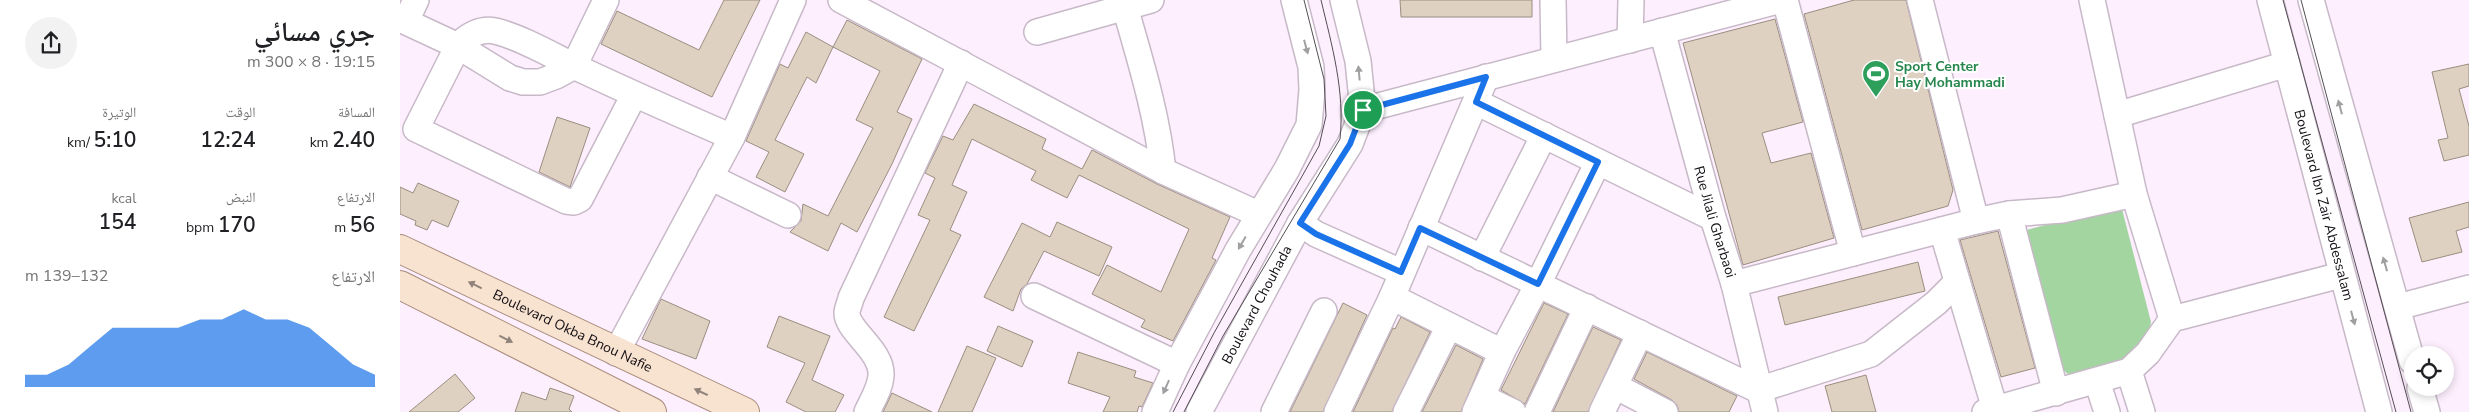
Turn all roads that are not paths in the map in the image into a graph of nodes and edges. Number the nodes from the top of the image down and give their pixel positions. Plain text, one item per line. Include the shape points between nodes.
1 (606, 0) edge
2 (793, 0) edge
3 (1150, 0) edge
4 (1294, 0) edge
5 (1343, 0) edge
6 (1553, 0) edge
7 (1631, 0) edge
8 (1781, 0) edge
9 (1785, 0) edge
10 (1920, 0) edge
11 (2092, 0) edge
12 (2270, 0) edge
13 (2311, 0) edge
14 (856, 3) edge
15 (1124, 4) edge
16 (407, 13) edge
17 (1662, 31) junction
18 (1037, 32) dead end
19 (1630, 40) junction
20 (458, 46) junction
21 (1554, 60) junction
22 (961, 63) junction
23 (2287, 64) junction
24 (574, 66) junction
25 (1486, 77) junction
26 (634, 95) junction
27 (1476, 102) junction
28 (1363, 110) junction
29 (2117, 115) junction
30 (408, 124) edge
31 (1544, 135) junction
32 (732, 137) junction
33 (1598, 162) junction
34 (1163, 171) junction
35 (710, 177) junction
36 (2134, 194) junction
37 (1258, 214) junction
38 (2009, 214) junction
39 (788, 215) dead end
40 (1713, 218) junction
41 (1976, 221) junction
42 (1300, 223) junction
43 (1420, 228) junction
44 (1942, 230) junction
45 (400, 249) edge
46 (1853, 253) junction
47 (1482, 258) junction
48 (1401, 272) junction
49 (2341, 276) junction
50 (1957, 282) junction
51 (1538, 284) junction
52 (1734, 284) junction
53 (400, 286) edge
54 (2469, 288) edge
55 (1034, 296) dead end
56 (1392, 297) junction
57 (1587, 307) junction
58 (2398, 307) junction
59 (1324, 310) dead end
60 (2172, 320) junction
61 (1449, 326) junction
62 (1640, 333) junction
63 (2408, 346) edge
64 (1502, 352) junction
65 (616, 353) junction
66 (1177, 364) junction
67 (2129, 371) junction
68 (2097, 380) junction
69 (1615, 386) junction
70 (2056, 393) junction
71 (2422, 396) edge
72 (1762, 401) edge
73 (1478, 404) edge
74 (1990, 411) edge
75 (652, 412) edge
76 (745, 412) edge
77 (867, 412) edge
78 (1156, 412) edge
79 (1199, 412) edge
80 (1274, 412) edge
81 (1337, 412) edge
82 (1406, 412) edge
83 (1512, 412) edge
84 (1537, 412) edge
85 (1602, 412) edge
86 (1665, 412) edge
87 (2107, 412) edge
88 (2142, 412) edge
89 (2378, 412) edge
90 (2427, 412) edge

1 - 24 street
2 - 32 street
3 - 15 street
4 -> 37 street via 1311,67 1309,125 1288,170
28 -> 5 street, Boulevard Chouhada via 1358,61
6 - 21 street
7 - 19 street
8 - 17 street
9 - 46 street
10 - 41 street
11 - 29 street
12 - 23 street, Boulevard Ibn Zair Abdessalam
58 -> 13 street
14 - 22 street
15 - 18 street
15 - 34 street via 1152,99
16 - 20 street
17 - 19 street
17 - 40 street, Rue Jilali Gharbaoi
19 - 21 street
20 - 24 street via 476,33 495,31
20 - 24 street via 489,67 523,82 540,82
20 - 30 street
21 - 25 street
22 - 34 street
22 - 77 street via 847,312 852,325 869,345 882,374
23 - 29 street
23 - 49 street, Boulevard Ibn Zair Abdessalam
24 - 26 street
25 - 27 street
25 - 28 street
26 - 30 street via 580,199 574,202
26 - 32 street
27 - 31 street
27 - 43 street
28 - 42 street, Boulevard Chouhada via 1350,144
29 - 36 street
31 - 33 street
31 - 47 street
32 - 35 street
33 - 40 street
33 - 51 street
34 - 37 street
35 - 39 street
35 - 65 street
36 - 38 street via 2062,210
36 - 60 street
37 -> 66 street
38 - 41 street
38 - 70 street
40 - 52 street, Rue Jilali Gharbaoi
41 - 44 street
42 - 48 street via 1316,234
42 - 79 street, Boulevard Chouhada
43 - 47 street
43 - 48 street
44 - 46 street
44 - 50 street
65 -> 45 main road, Boulevard Okba Bnou Nafie
46 - 52 street
47 - 51 street
48 - 56 street
49 - 60 street
49 -> 89 street, Boulevard Ibn Zair Abdessalam
50 - 72 street via 1936,303 1871,354
50 - 74 street
51 - 57 street
51 - 64 street
52 - 72 street, Rue Jilali Gharbaoi
53 -> 75 main road
54 - 58 street
55 - 66 street
56 - 61 street
56 - 81 street
57 - 62 street
57 - 84 street
58 - 63 street
59 - 80 street
60 - 67 street via 2148,353
61 - 64 street
61 - 82 street
62 - 69 street
62 - 72 street
64 - 73 street
76 -> 65 main road, Boulevard Okba Bnou Nafie
66 -> 78 street
67 - 68 street
67 - 88 street
68 - 70 street
68 - 87 street
69 - 85 street
69 - 86 street
70 - 74 street
71 - 90 street
73 - 83 street

